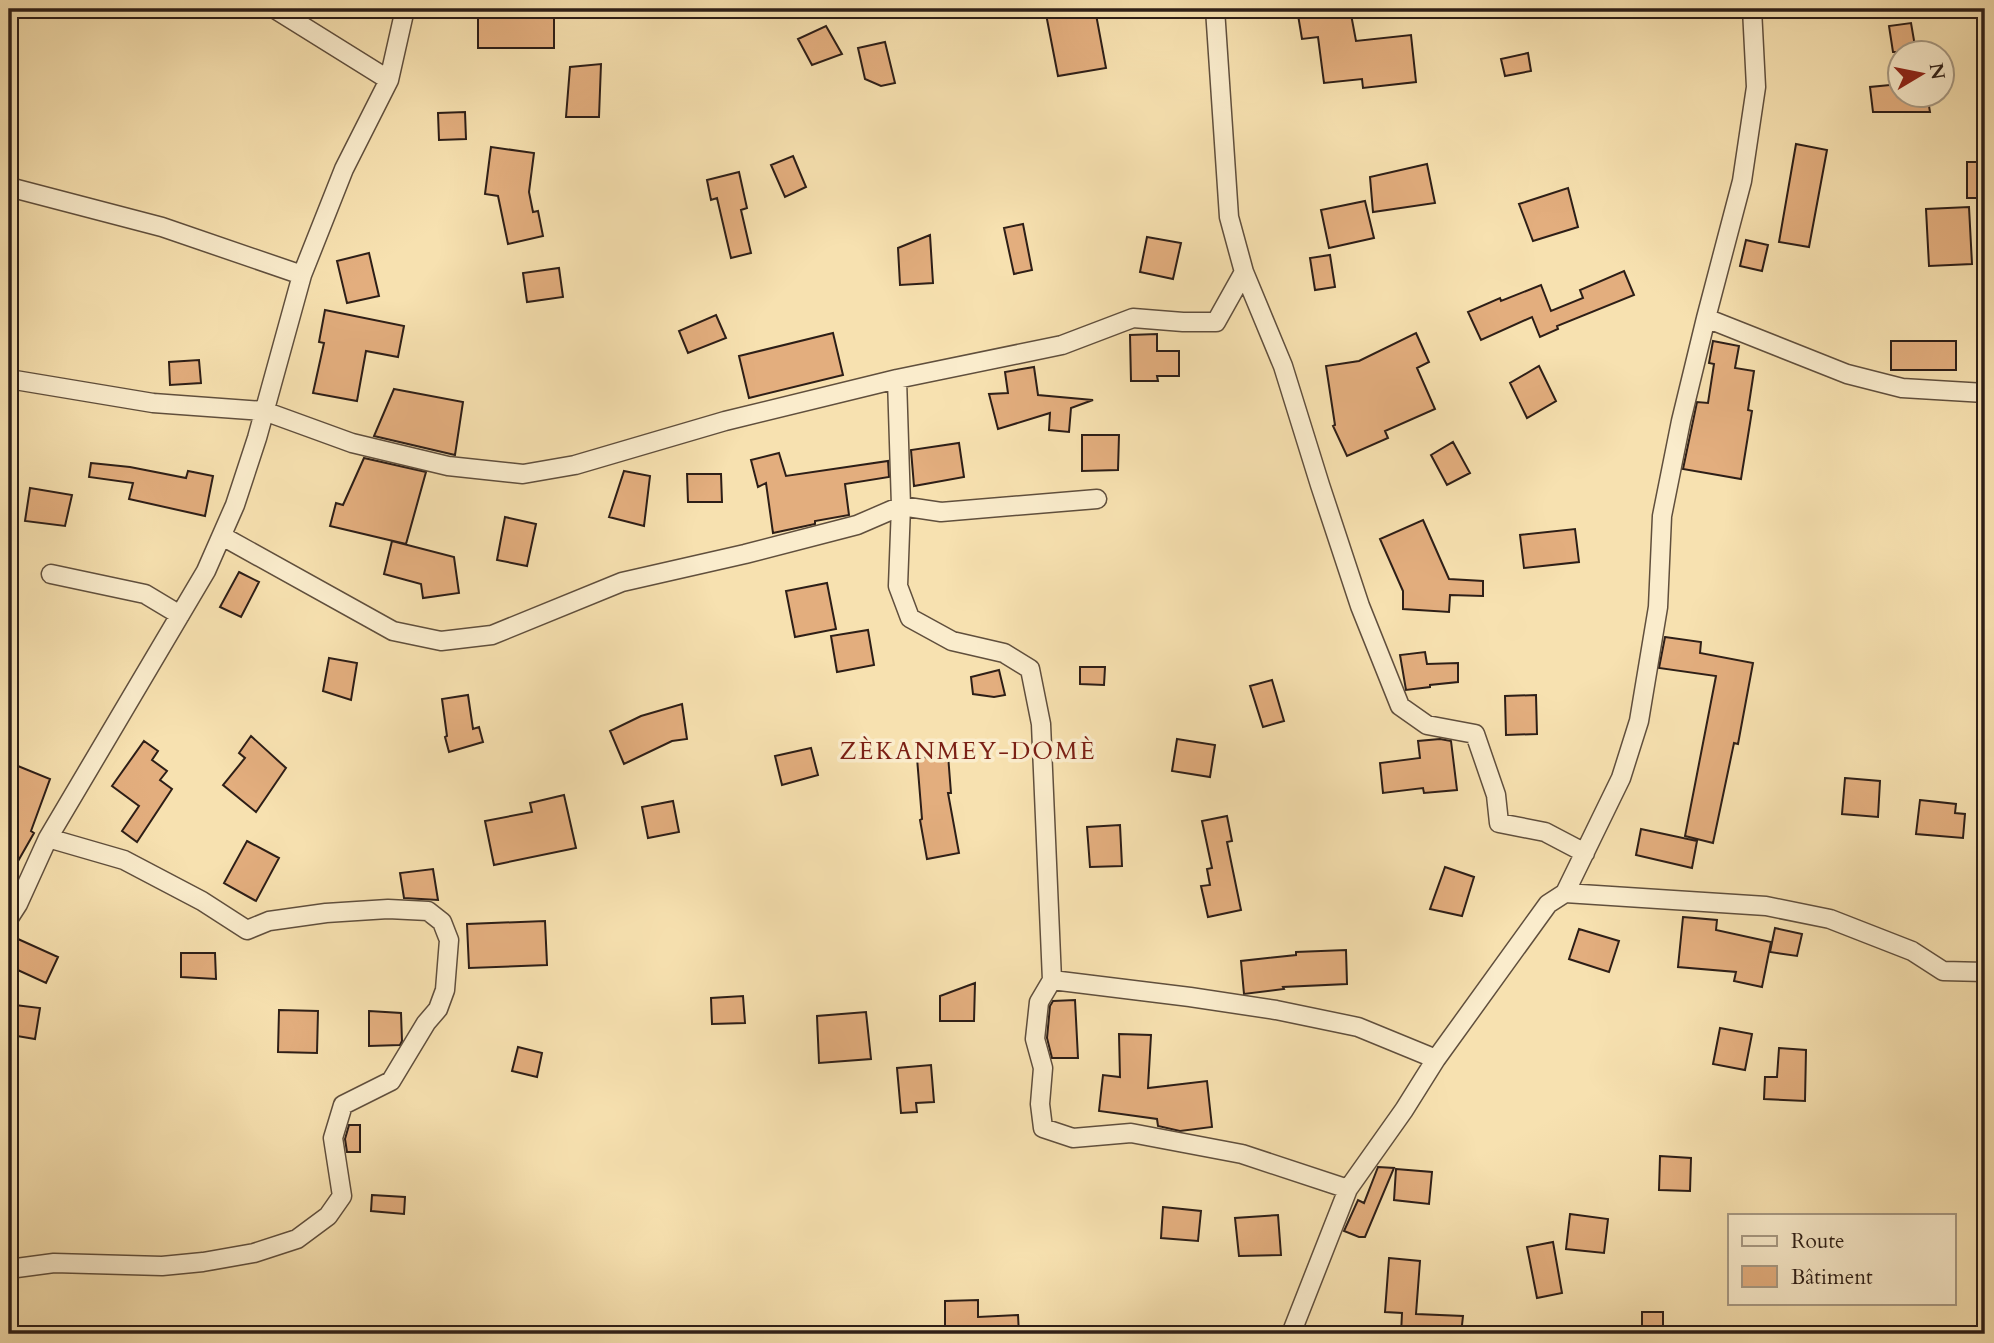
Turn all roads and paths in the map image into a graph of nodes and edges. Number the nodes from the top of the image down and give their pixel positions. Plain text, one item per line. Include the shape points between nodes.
1 (275, 9) edge
2 (405, 9) edge
3 (1215, 9) edge
4 (1752, 9) edge
5 (388, 80) junction
6 (9, 187) edge
7 (1244, 272) junction
8 (302, 275) junction
9 (1706, 318) junction
10 (9, 379) edge
11 (897, 379) junction
12 (1985, 393) edge
13 (264, 411) junction
14 (1097, 499) dead end
15 (901, 506) junction
16 (222, 536) junction
17 (51, 574) dead end
18 (180, 615) junction
19 (48, 838) junction
20 (1585, 853) junction
21 (1565, 893) junction
22 (12, 907) edge
23 (1985, 972) edge
24 (1052, 980) junction
25 (1436, 1059) junction
26 (1348, 1189) junction
27 (9, 1269) edge
28 (1291, 1334) edge

1 - 5 street
2 - 5 street
3 - 7 street via 1229,217
4 - 9 street via 1756,87 1742,181
5 - 8 street via 344,169
6 - 8 street via 162,227
7 - 11 street via 1216,322 1133,318 1062,345
7 - 20 street via 1283,366 1360,606 1400,706 1427,725 1475,734 1496,795 1499,822 1545,832
8 - 13 street
9 - 12 street via 1847,374 1902,388
9 - 20 street via 1662,516 1658,607 1639,721 1621,778
10 - 13 street via 153,403
11 - 13 street via 725,421 575,465 523,474 448,466 352,443
11 - 15 street
13 - 16 street
14 - 15 street via 941,512
15 - 16 street via 857,525 622,582 492,635 441,641 393,631
15 - 24 street via 898,586 910,618 952,641 1004,653 1030,669 1041,724
16 - 18 street
17 - 18 street via 145,594
18 - 19 street
19 - 22 street
19 - 27 street via 124,860 247,930 269,921 326,913 428,911 442,922 449,940 445,990 438,1009 391,1081 343,1105 333,1138 342,1196 328,1216 297,1239 254,1254 203,1262 162,1266 54,1262
20 - 21 street
21 - 23 street via 1766,906 1830,919 1912,951 1943,971
21 - 25 street via 1548,904
24 - 25 street via 1276,1010 1358,1027
24 - 26 street via 1039,1002 1035,1039 1043,1068 1043,1128 1073,1138 1131,1133 1242,1154
25 - 26 street
26 - 28 street

